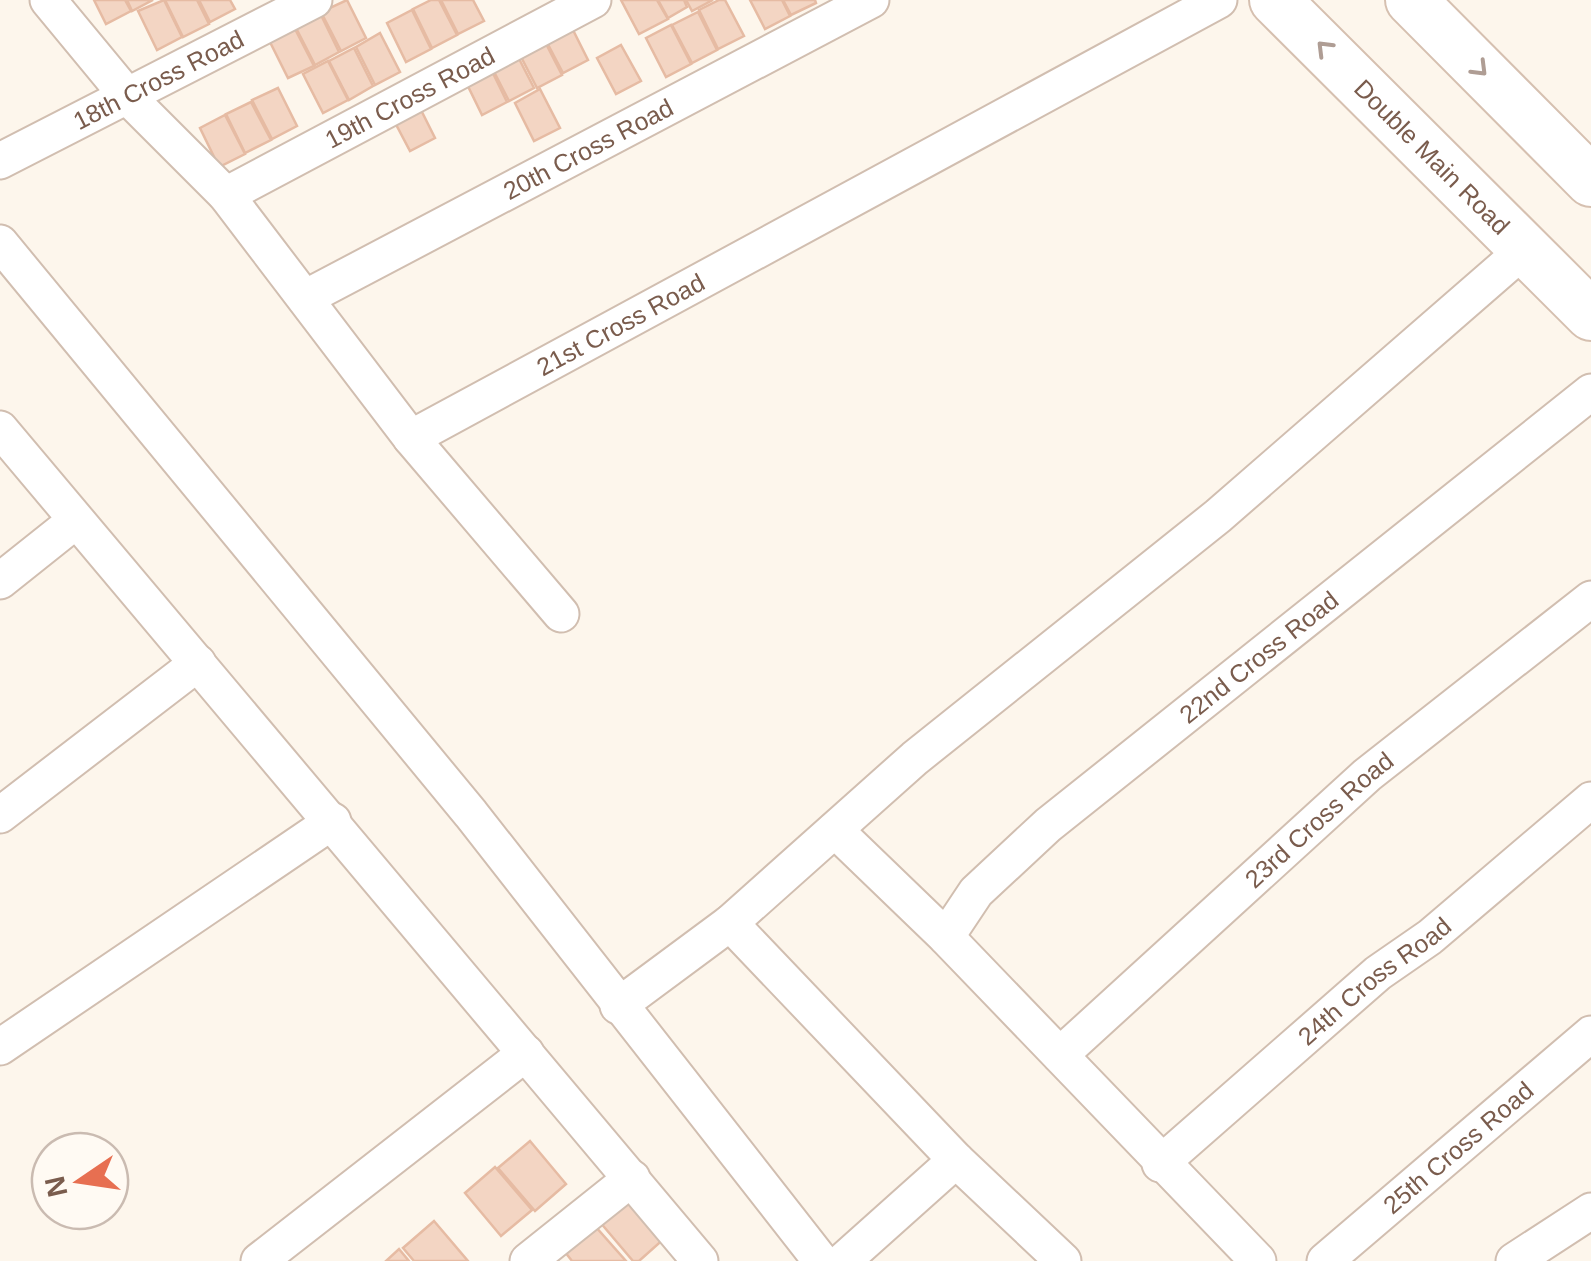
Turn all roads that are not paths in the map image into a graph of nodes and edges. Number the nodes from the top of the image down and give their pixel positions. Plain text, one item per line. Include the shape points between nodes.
1 (48, 0) edge
2 (314, 0) edge
3 (594, 0) edge
4 (871, 0) edge
5 (1219, 0) edge
6 (1275, 0) edge
7 (1412, 0) edge
8 (129, 98) junction
9 (0, 161) edge
10 (1591, 181) edge
11 (226, 196) junction
12 (0, 244) edge
13 (1525, 250) junction
14 (304, 298) junction
15 (1591, 315) edge
16 (1591, 392) edge
17 (0, 429) edge
18 (411, 438) junction
19 (74, 522) junction
20 (0, 581) edge
21 (1591, 599) edge
22 (562, 614) dead end
23 (198, 663) junction
24 (1591, 800) edge
25 (0, 815) edge
26 (333, 821) junction
27 (835, 830) junction
28 (730, 923) junction
29 (946, 938) junction
30 (618, 1006) junction
31 (1591, 1034) edge
32 (0, 1047) edge
33 (526, 1053) junction
34 (1060, 1055) junction
35 (956, 1160) junction
36 (1160, 1164) junction
37 (632, 1178) junction
38 (1590, 1214) edge
39 (260, 1261) edge
40 (528, 1261) edge
41 (700, 1261) edge
42 (821, 1261) edge
43 (843, 1261) edge
44 (1064, 1261) edge
45 (1258, 1261) edge
46 (1326, 1261) edge
47 (1514, 1261) edge

1 - 8 street
2 - 8 street, 18th Cross Road
3 - 11 street, 19th Cross Road
4 - 14 street, 20th Cross Road
5 - 18 street, 21st Cross Road
13 -> 6 street, Double Main Road
7 -> 10 street
8 - 9 street, 18th Cross Road
8 - 11 street
11 - 14 street
12 - 30 street via 471,814
13 - 15 street, Double Main Road
13 - 27 street via 1218,516
14 - 18 street
16 - 29 street, 22nd Cross Road via 1048,825 976,892
17 - 19 street
18 - 22 street
19 - 20 street
19 - 23 street
21 - 34 street, 23rd Cross Road via 1367,775
23 - 25 street
23 - 26 street
24 - 36 street, 24th Cross Road
26 - 32 street
26 - 33 street
27 - 28 street
27 - 29 street
28 - 30 street
28 - 35 street
29 - 34 street
30 - 42 street
31 - 46 street, 25th Cross Road
33 - 37 street
33 - 39 street
34 - 36 street
35 - 43 street
35 - 44 street
36 - 45 street
37 - 40 street
37 - 41 street
38 - 47 street

